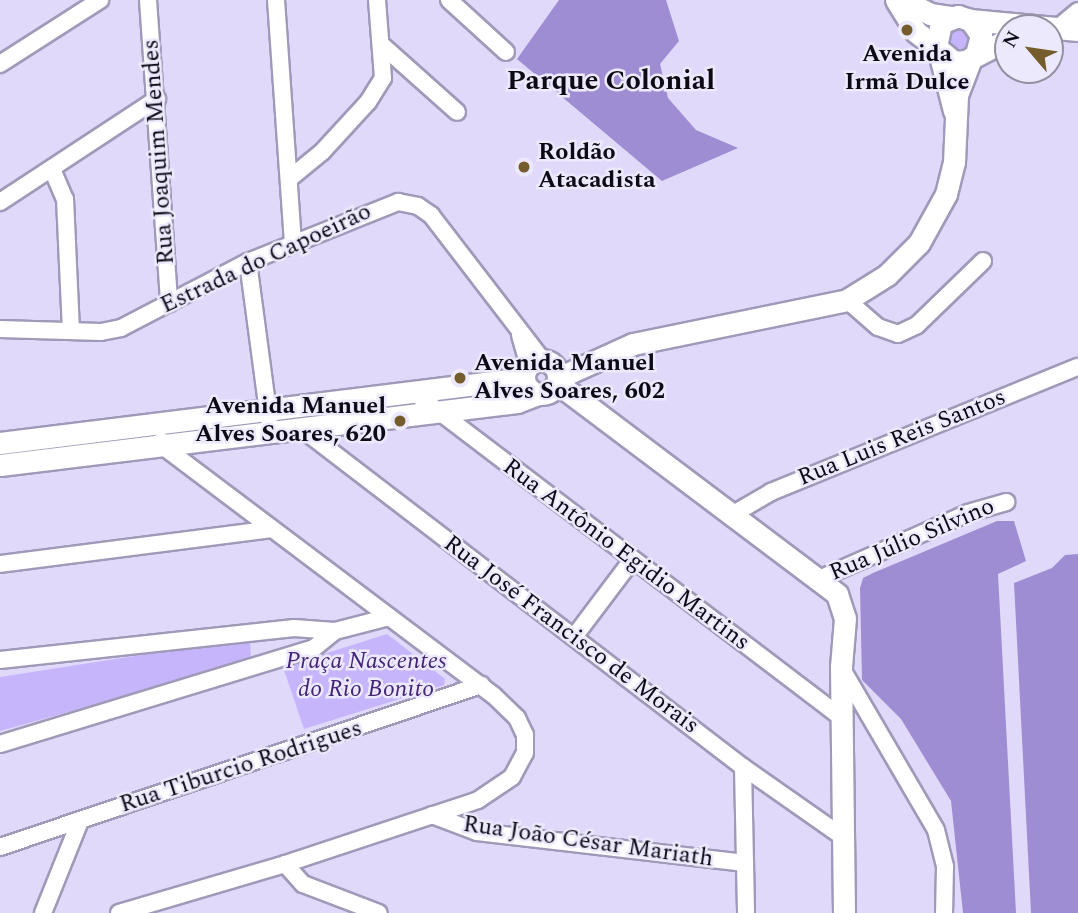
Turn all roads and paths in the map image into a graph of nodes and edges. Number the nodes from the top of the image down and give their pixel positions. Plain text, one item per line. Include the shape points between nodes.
1 (100, 0) edge
2 (148, 0) edge
3 (276, 0) edge
4 (377, 0) edge
5 (449, 0) edge
6 (896, 0) edge
7 (903, 0) edge
8 (961, 18) junction
9 (1071, 29) edge
10 (383, 46) junction
11 (994, 46) edge
12 (938, 49) junction
13 (506, 52) dead end
14 (974, 56) junction
15 (0, 64) edge
16 (157, 99) junction
17 (457, 112) dead end
18 (955, 116) junction
19 (52, 169) junction
20 (289, 179) junction
21 (0, 202) edge
22 (293, 242) junction
23 (983, 261) dead end
24 (248, 262) junction
25 (847, 300) junction
26 (169, 303) junction
27 (0, 329) edge
28 (71, 330) junction
29 (1078, 367) edge
30 (544, 377) junction
31 (412, 391) junction
32 (435, 412) junction
33 (269, 422) junction
34 (302, 429) junction
35 (160, 435) junction
36 (0, 443) edge
37 (0, 465) edge
38 (1006, 502) dead end
39 (730, 516) junction
40 (272, 529) junction
41 (632, 560) junction
42 (0, 564) edge
43 (819, 579) junction
44 (389, 617) junction
45 (335, 631) junction
46 (575, 637) junction
47 (0, 660) edge
48 (841, 667) junction
49 (481, 685) junction
50 (842, 718) junction
51 (0, 744) edge
52 (743, 767) junction
53 (432, 815) junction
54 (80, 821) junction
55 (843, 837) junction
56 (0, 847) edge
57 (746, 863) junction
58 (285, 864) junction
59 (375, 912) edge
60 (43, 913) edge
61 (118, 913) edge
62 (746, 913) edge
63 (844, 913) edge
64 (944, 913) edge

1 - 15 street
2 - 16 street, Rua Joaquim Mendes
3 - 20 street
4 - 10 street
5 - 13 street
6 - 12 main road via 911,26
7 - 8 main road via 930,14
8 - 9 main road
8 - 12 main road via 938,28
8 - 14 main road via 981,35
10 - 17 street
10 - 20 street via 383,78 368,102 322,152
11 - 14 main road
12 - 14 main road via 954,62
12 - 18 main road
14 - 18 main road via 961,82
16 - 19 street
16 - 26 street, Rua Joaquim Mendes
18 - 25 main road via 954,162 934,218 902,262
19 - 21 street
19 - 28 street via 65,200
20 - 22 street
22 - 24 street, Estrada do Capoeirão
22 - 30 street, Estrada do Capoeirão via 388,203 418,206 458,248 519,329
23 - 25 street via 917,325 898,334 878,327
24 - 26 street, Estrada do Capoeirão
24 - 33 street
25 - 30 main road via 634,344
26 - 28 street, Estrada do Capoeirão via 121,328
27 - 28 street, Estrada do Capoeirão
29 - 39 street, Rua Luis Reis Santos via 771,492
30 - 31 main road
30 - 32 main road via 517,402
30 - 39 main road
31 - 32 street, Rua Antônio Egidio Martins
31 - 33 main road
32 - 34 main road
32 - 41 street, Rua Antônio Egidio Martins
33 - 34 main road
33 - 35 main road
34 - 46 street, Rua José Francisco de Morais
35 - 36 main road
35 - 37 main road
35 - 40 street
38 - 43 street, Rua Júlio Silvino via 968,513
39 - 43 main road
40 - 42 street
40 - 44 street
41 - 46 street
41 - 50 street, Rua Antônio Egidio Martins
43 - 48 main road via 837,594 842,606
44 - 45 street
44 - 49 street
45 - 47 street via 294,628
45 - 51 street via 314,648
46 - 52 street, Rua José Francisco de Morais
48 - 50 main road
48 - 64 street via 936,830 945,867
49 - 53 street via 517,718 525,735 525,753 512,777 490,794
49 - 54 street, Rua Tiburcio Rodrigues
50 - 55 main road
52 - 55 street, Rua José Francisco de Morais
52 - 57 street
53 - 57 street, Rua João César Mariath via 477,832
53 - 58 street
54 - 56 street, Rua Tiburcio Rodrigues
54 - 60 street
55 - 63 main road
57 - 62 street
58 - 59 street via 303,884
58 - 61 street

